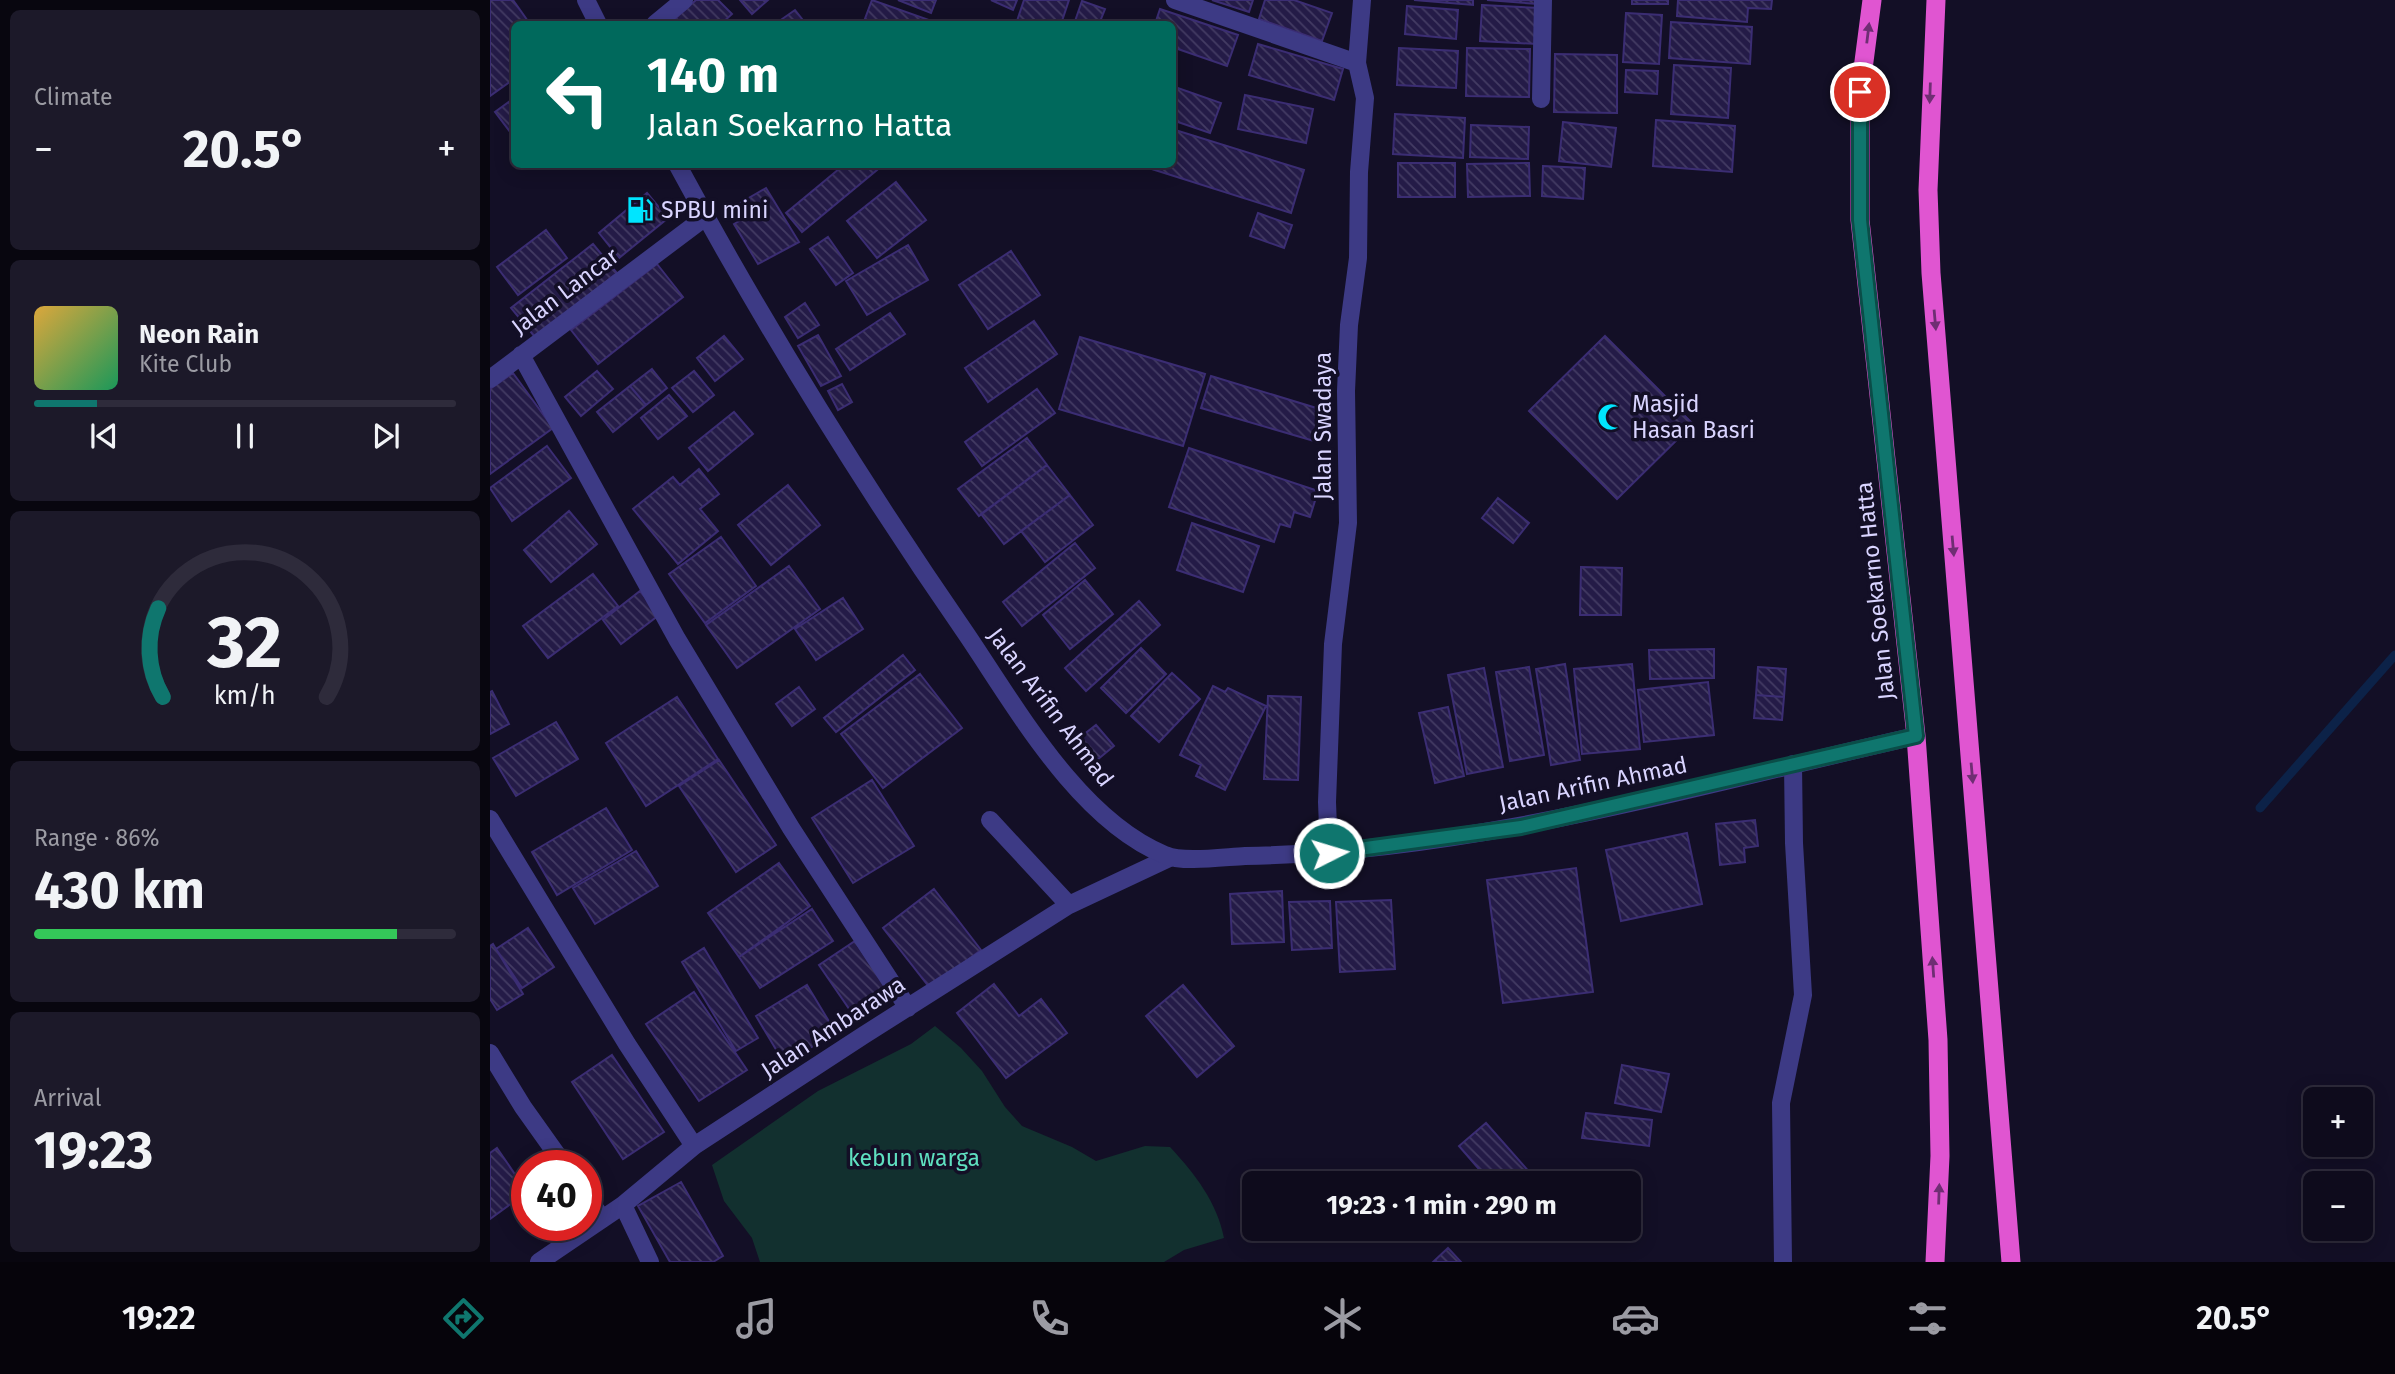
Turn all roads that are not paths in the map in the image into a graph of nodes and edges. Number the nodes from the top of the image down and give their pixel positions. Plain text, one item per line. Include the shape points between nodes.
1 (586, 0) edge
2 (684, 0) edge
3 (1175, 0) edge
4 (1362, 0) edge
5 (1543, 0) edge
6 (1872, 0) edge
7 (1936, 0) edge
8 (596, 21) edge
9 (659, 21) edge
10 (1357, 63) junction
11 (1541, 99) dead end
12 (679, 168) edge
13 (704, 218) junction
14 (521, 355) junction
15 (490, 379) edge
16 (1916, 736) junction
17 (1793, 764) junction
18 (490, 819) edge
19 (990, 820) dead end
20 (1329, 853) junction
21 (1169, 858) junction
22 (1069, 905) junction
23 (908, 1007) junction
24 (490, 1053) edge
25 (694, 1146) junction
26 (554, 1150) edge
27 (622, 1205) junction
28 (602, 1218) edge
29 (570, 1241) edge
30 (540, 1262) edge
31 (650, 1262) edge
32 (1783, 1262) edge
33 (1935, 1262) edge
34 (2011, 1262) edge

1 - 8 street
2 - 9 street
3 - 10 street
4 - 10 street, Jalan Swadaya
5 - 11 street
16 -> 6 highway, Jalan Soekarno Hatta via 1860,220 1860,92
7 -> 34 highway via 1928,177 1931,273
10 - 20 street, Jalan Swadaya via 1365,97 1359,258 1346,391 1348,523 1333,644
12 - 13 street, Jalan Arifin Ahmad
13 - 14 street, Jalan Lancar
13 - 21 street, Jalan Arifin Ahmad via 826,421 1031,728 1085,798 1126,835
14 - 15 street, Jalan Lancar
14 - 23 street via 677,639 791,828
16 - 17 street, Jalan Arifin Ahmad
33 -> 16 highway, Jalan Soekarno Hatta via 1940,1156 1938,1040
17 - 20 street, Jalan Arifin Ahmad via 1521,827
17 - 32 street via 1803,995 1781,1103
18 - 25 street
19 - 22 street
20 - 21 street, Jalan Arifin Ahmad
21 - 22 street, Jalan Ambarawa
22 - 23 street, Jalan Ambarawa
23 - 25 street, Jalan Ambarawa
24 - 26 street
25 - 27 street, Jalan Ambarawa
27 - 28 street, Jalan Ambarawa
27 - 31 street
29 - 30 street, Jalan Ambarawa

